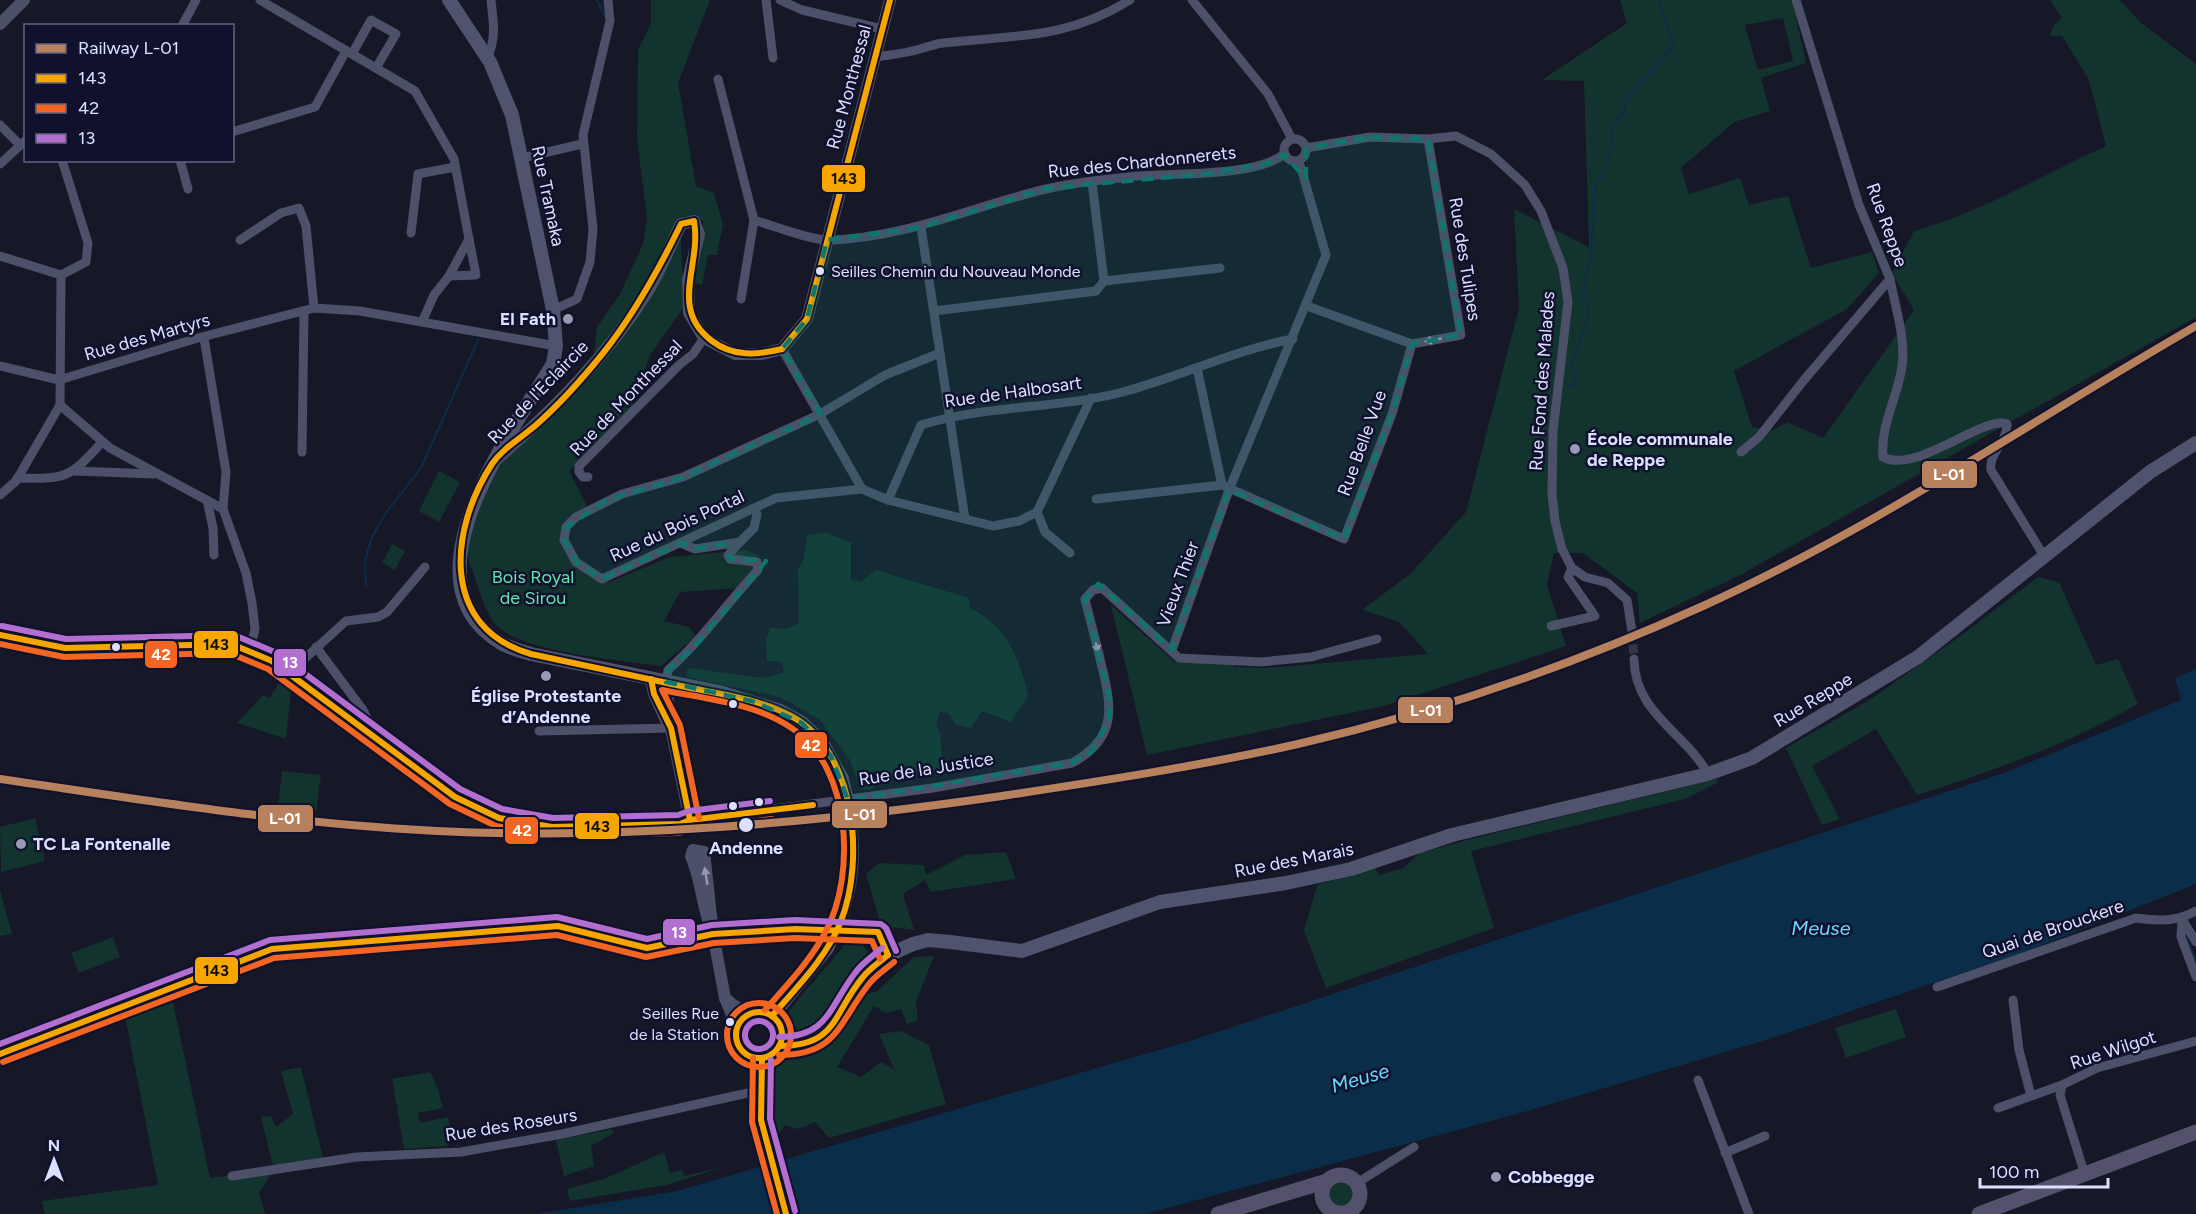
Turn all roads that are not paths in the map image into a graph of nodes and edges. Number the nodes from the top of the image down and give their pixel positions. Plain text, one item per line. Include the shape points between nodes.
1 (24, 0) edge
2 (196, 0) edge
3 (260, 0) edge
4 (449, 0) edge
5 (491, 0) edge
6 (608, 0) edge
7 (766, 0) edge
8 (780, 0) edge
9 (890, 0) edge
10 (1130, 0) edge
11 (1192, 0) edge
12 (1796, 0) edge
13 (0, 24) edge
14 (183, 24) edge
15 (882, 29) junction
16 (349, 53) junction
17 (876, 57) junction
18 (487, 58) junction
19 (773, 58) dead end
20 (376, 68) junction
21 (718, 79) dead end
22 (0, 125) edge
23 (234, 131) edge
24 (1292, 139) junction
25 (1428, 139) junction
26 (23, 142) edge
27 (582, 144) junction
28 (1306, 147) junction
29 (1284, 154) junction
30 (522, 158) junction
31 (1299, 161) junction
32 (63, 162) edge
33 (181, 162) edge
34 (0, 164) edge
35 (455, 167) junction
36 (1092, 182) junction
37 (188, 189) dead end
38 (754, 220) junction
39 (921, 227) junction
40 (411, 232) dead end
41 (469, 239) junction
42 (240, 240) dead end
43 (827, 240) junction
44 (0, 256) edge
45 (1220, 268) dead end
46 (61, 275) junction
47 (449, 276) junction
48 (1890, 279) junction
49 (1104, 281) junction
50 (741, 299) dead end
51 (1307, 306) junction
52 (315, 308) junction
53 (553, 310) junction
54 (934, 311) junction
55 (304, 313) junction
56 (422, 322) junction
57 (204, 338) junction
58 (704, 338) junction
59 (1293, 339) junction
60 (1412, 344) junction
61 (556, 346) junction
62 (782, 349) junction
63 (940, 353) junction
64 (0, 366) edge
65 (1197, 368) junction
66 (60, 380) junction
67 (1091, 398) junction
68 (60, 405) junction
69 (820, 414) junction
70 (950, 416) junction
71 (102, 442) junction
72 (2196, 443) edge
73 (302, 452) dead end
74 (1741, 452) dead end
75 (493, 463) junction
76 (74, 471) junction
77 (156, 474) junction
78 (588, 477) dead end
79 (17, 478) junction
80 (1225, 488) junction
81 (862, 489) junction
82 (0, 495) edge
83 (1096, 499) dead end
84 (888, 500) junction
85 (207, 501) junction
86 (754, 508) junction
87 (223, 509) junction
88 (1037, 512) junction
89 (965, 519) junction
90 (740, 542) junction
91 (681, 543) junction
92 (1070, 553) dead end
93 (214, 555) dead end
94 (2044, 556) junction
95 (425, 567) dead end
96 (1572, 568) junction
97 (1551, 626) dead end
98 (1632, 631) tunnel mouth
99 (0, 634) edge
100 (1377, 639) dead end
101 (316, 646) junction
102 (1172, 650) junction
103 (250, 651) junction
104 (1634, 659) tunnel mouth
105 (290, 672) junction
106 (651, 679) junction
107 (666, 682) junction
108 (1111, 702) joint
109 (671, 728) junction
110 (538, 731) dead end
111 (376, 736) junction
112 (1708, 774) junction
113 (690, 820) junction
114 (2196, 911) edge
115 (2182, 918) junction
116 (713, 934) junction
117 (2196, 942) edge
118 (888, 955) junction
119 (2196, 977) edge
120 (1936, 987) dead end
121 (725, 998) junction
122 (2013, 1000) dead end
123 (751, 1014) junction
124 (772, 1016) junction
125 (737, 1027) junction
126 (2196, 1041) edge
127 (779, 1046) junction
128 (0, 1054) edge
129 (762, 1059) junction
130 (1698, 1080) dead end
131 (2062, 1084) junction
132 (757, 1091) junction
133 (2034, 1095) junction
134 (1998, 1108) dead end
135 (2196, 1132) edge
136 (1765, 1136) dead end
137 (1414, 1147) dead end
138 (1725, 1153) junction
139 (2085, 1175) junction
140 (232, 1176) dead end
141 (1327, 1181) junction
142 (1357, 1183) junction
143 (1293, 1193) junction
144 (1323, 1200) junction
145 (2011, 1209) edge
146 (1349, 1212) edge
147 (786, 1214) edge
148 (1218, 1214) edge
149 (1749, 1214) edge
150 (1979, 1214) edge

1 - 13 street
2 - 14 street
3 - 16 street
4 - 18 main road, Rue Tramaka
5 - 18 street via 495,28
6 - 27 street via 610,21
7 - 19 street
8 - 15 street via 802,10
9 - 15 street, Rue Monthessal
10 - 17 street via 1094,19 1058,31 1021,38 940,43
11 - 24 street via 1268,94
12 - 48 street, Rue Reppe via 1859,204
15 - 17 street, Rue Monthessal
16 - 20 street
16 - 20 street via 371,20 396,34
16 - 23 street via 315,107
17 - 43 street, Rue Monthessal
18 - 30 main road, Rue Tramaka via 512,115
20 - 35 street via 415,91
21 - 38 street
22 - 26 street
24 - 28 street
24 - 29 street via 1283,147
25 - 28 street, Rue Fond des Malades via 1370,137
25 -> 60 street, Rue des Tulipes via 1461,335
25 - 96 street, Rue Fond des Malades via 1456,136 1479,147 1525,184 1541,211 1563,268 1568,302 1553,432 1552,494 1562,549
26 - 34 street
27 - 30 street
27 - 53 street via 593,229 591,262 577,299
28 - 31 street via 1304,158
29 - 31 street via 1290,161
29 - 36 street, Rue des Chardonnerets via 1274,162 1205,174
30 - 53 main road, Rue Tramaka
31 - 51 street, Vieux Thier via 1326,255
32 - 46 street via 88,243 86,262
33 - 37 street
35 - 40 street via 418,174
35 - 41 street
36 - 39 street, Rue des Chardonnerets via 1047,188
36 - 49 street
38 - 43 street
38 - 50 street
39 - 43 street, Rue des Chardonnerets
39 - 54 street
41 - 47 street
41 - 47 street via 476,275
42 - 52 street via 281,213 299,208 306,226
43 - 62 street, Rue Monthessal via 807,319
44 - 46 street
45 - 49 street
46 - 66 street
47 - 56 street
48 - 74 street, Rue Reppe via 1760,437
48 - 94 street via 1903,348 1902,366 1885,426 1883,457 1890,461 1911,458 1986,427 2007,424 1990,470
49 - 54 street via 1096,291
51 - 59 street, Vieux Thier
51 - 60 street
52 - 55 street, Rue des Martyrs
52 - 56 street, Rue des Martyrs
53 - 61 main road, Rue Tramaka
54 - 63 street
55 - 57 street, Rue des Martyrs
55 - 73 street
56 - 61 street, Rue des Martyrs
57 - 66 street, Rue des Martyrs
57 - 87 street via 226,472
58 - 62 street via 735,354
58 - 75 street, Rue de l'Eclaircie via 689,313 688,280 699,234 694,222 681,224 648,290 593,365
58 - 78 street, Rue de Monthessal via 693,354 579,466 583,477
59 - 65 street, Rue de Halbosart via 1262,344
59 - 80 street, Vieux Thier
60 - 80 street, Rue Belle Vue via 1392,414 1344,539
61 - 75 main road via 552,364
62 - 69 street
63 - 69 street via 885,375
63 - 70 street
64 - 66 street, Rue des Martyrs
65 - 67 street, Rue de Halbosart
65 - 80 street
66 - 68 street
67 - 70 street, Rue de Halbosart
67 - 88 street
68 - 71 street
68 - 79 street
69 - 81 street
69 - 91 street, Rue du Bois Portal via 684,477 606,500 566,527 564,540 576,562 602,579
70 - 84 street, Rue de Halbosart via 921,424
70 - 89 street
71 - 76 street
71 - 77 street
72 - 94 main road, Rue Reppe via 2150,472
75 - 106 main road via 469,516 458,556 463,593 480,626 501,644 531,654
76 - 77 street
76 - 79 street via 51,479
77 - 85 street
79 - 82 street
80 - 83 street
80 - 102 street, Vieux Thier
81 - 84 street
81 - 86 street, Rue du Bois Portal via 777,498
84 - 89 street
85 - 87 street
85 - 93 street
86 - 90 street via 754,528
86 - 91 street, Rue du Bois Portal
87 - 103 street via 246,573 252,603 255,629
88 - 89 street via 1019,521 993,525
88 - 92 street via 1045,532
90 - 91 street via 695,549
90 - 107 street via 728,555 730,559 757,562 758,570 694,647 668,670
94 - 112 main road, Rue Reppe via 1918,657 1752,758
95 - 101 street via 387,612 346,621
96 - 97 street, Rue Fond des Malades via 1568,577 1595,616
96 - 98 street via 1585,577 1608,583 1627,600
99 - 103 street, Rue de la Justice via 65,648 214,643
100 - 102 street via 1311,657 1261,662 1179,658
101 - 105 street
101 - 111 street, Rue de la Justice via 363,710
102 -> 108 street, Vieux Thier via 1102,588 1093,590 1085,599
103 - 105 street, Rue de la Justice
104 - 112 street via 1634,677 1641,694
105 - 111 street, Rue de la Justice
106 - 107 main road
106 - 109 street
107 - 109 street
107 - 124 main road, bridge via 780,711 802,723 821,741 842,778 849,805 852,871 841,921 827,948
108 - 113 street, Rue de la Justice via 1109,721 1090,753 1072,763 933,788
109 - 110 street
109 - 113 street
111 - 113 street, Rue de la Justice via 455,797 499,818 552,827 680,824
112 - 118 main road, Rue des Marais via 1452,835 1351,869 1160,902 1022,951 928,940
114 - 115 street
115 - 117 street
115 - 119 street via 2181,937
115 - 120 street, Quai de Brouckere via 2136,918
116 -> 116 street via 704,852 693,850 691,856
116 - 118 street via 795,928 878,932
116 - 121 street
116 - 128 street via 647,948 558,926 272,949
118 - 127 main road, Rue des Marais via 864,976 826,1034 799,1048
121 - 123 street
121 - 125 street
122 - 133 street via 2019,1050
123 - 124 main road via 762,1012
123 - 125 main road
124 - 127 main road via 782,1035
125 - 129 main road via 738,1047 744,1054
126 - 131 street, Rue Wilgot via 2097,1068
127 - 129 main road
129 - 132 main road
130 - 138 street
131 - 133 street
131 - 139 street, Rue Wilgot via 2060,1095
132 - 140 street, Rue des Roseurs via 461,1152 357,1157
132 - 147 main road via 767,1151
133 - 134 street
135 - 139 main road
136 - 138 street
137 - 142 street
138 - 149 street
139 - 145 main road
141 - 142 main road via 1346,1176
141 - 143 main road
141 - 144 main road
142 - 146 main road via 1360,1196
143 - 144 main road
143 - 148 main road
144 - 146 main road via 1334,1211
145 - 150 main road

